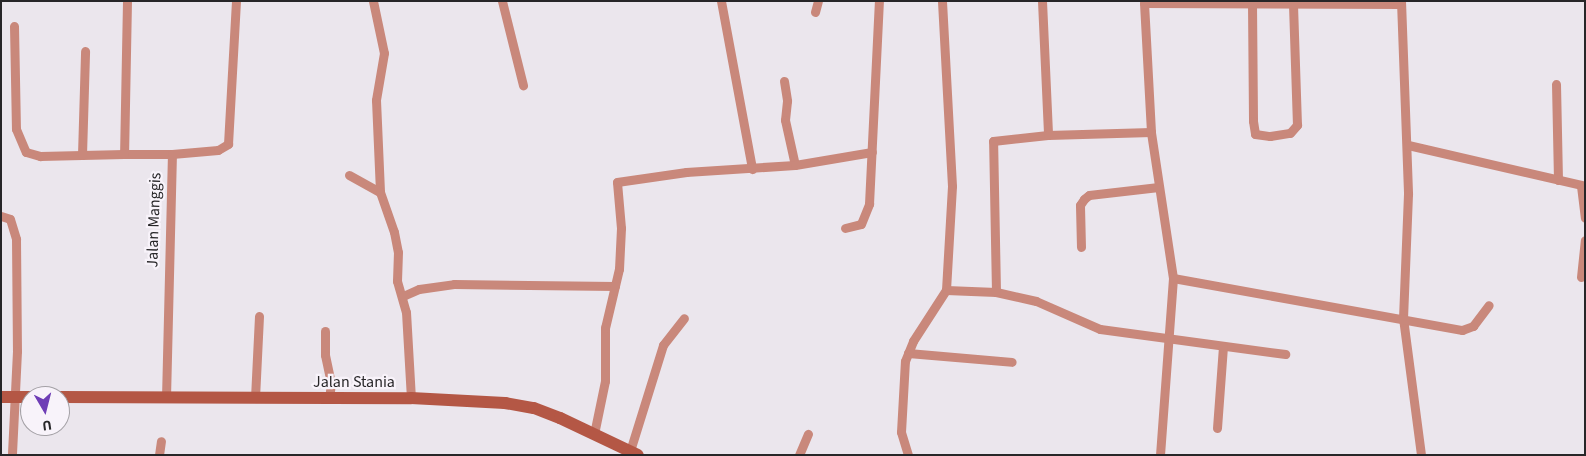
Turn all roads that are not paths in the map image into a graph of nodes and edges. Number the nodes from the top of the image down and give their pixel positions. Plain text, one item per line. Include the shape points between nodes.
1 (127, 1) edge
2 (236, 1) edge
3 (373, 1) edge
4 (502, 1) edge
5 (721, 1) edge
6 (818, 1) edge
7 (879, 1) edge
8 (942, 1) edge
9 (1042, 1) edge
10 (1144, 2) edge
11 (1293, 3) junction
12 (1401, 3) edge
13 (1252, 4) junction
14 (816, 12) dead end
15 (14, 26) dead end
16 (86, 51) dead end
17 (784, 80) dead end
18 (1556, 84) dead end
19 (523, 85) dead end
20 (1151, 132) junction
21 (1048, 135) junction
22 (1408, 145) junction
23 (872, 152) junction
24 (124, 154) junction
25 (172, 154) junction
26 (82, 155) junction
27 (795, 165) junction
28 (752, 169) junction
29 (349, 175) dead end
30 (1558, 180) junction
31 (1583, 186) edge
32 (1159, 187) junction
33 (380, 192) junction
34 (1, 216) edge
35 (1585, 218) edge
36 (844, 228) dead end
37 (1585, 240) edge
38 (1081, 246) dead end
39 (1581, 277) dead end
40 (1173, 278) junction
41 (615, 286) junction
42 (946, 290) junction
43 (996, 292) junction
44 (403, 296) junction
45 (1489, 305) dead end
46 (259, 316) dead end
47 (684, 318) dead end
48 (1403, 318) junction
49 (326, 331) dead end
50 (1166, 340) junction
51 (1223, 346) junction
52 (908, 353) junction
53 (1285, 354) dead end
54 (1012, 362) dead end
55 (1, 397) edge
56 (14, 397) junction
57 (20, 397) edge
58 (70, 397) edge
59 (166, 398) junction
60 (255, 398) junction
61 (411, 398) junction
62 (329, 399) junction
63 (1217, 428) dead end
64 (594, 434) junction
65 (808, 434) dead end
66 (161, 440) dead end
67 (634, 453) edge
68 (12, 455) edge
69 (159, 455) edge
70 (799, 455) edge
71 (908, 455) edge
72 (1160, 455) edge
73 (1421, 455) edge

1 - 24 street
2 - 25 street, Jalan Manggis via 228,144 218,150
3 - 33 street via 384,53 376,100
4 - 19 street
5 - 28 street
6 - 14 street
7 - 23 street
8 - 42 street via 952,186
9 - 21 street
10 - 13 street
10 - 20 street
11 - 12 street
11 - 13 street
11 - 13 street via 1297,125 1290,133 1270,136 1255,134 1253,121
12 - 22 street
15 - 26 street via 13,69 20,141 26,152 40,156
16 - 26 street
17 - 27 street via 785,120
18 - 30 street
20 - 21 street
20 - 32 street
21 - 43 street via 999,139 993,143
22 - 30 street
22 - 48 street
23 - 27 street
23 - 36 street via 867,215 856,227
24 - 25 street
24 - 26 street
25 - 59 street, Jalan Manggis
27 - 28 street
28 - 41 street via 686,172 617,182 621,228
29 - 33 street
30 - 31 street
31 - 35 street
32 - 38 street via 1089,195 1080,205
32 - 40 street
33 - 44 street via 394,232 398,281
34 - 56 street via 10,219 16,239
37 - 39 street
40 - 48 street
40 - 50 street
41 - 44 street via 454,284 419,289
41 - 64 street via 605,328 605,381
42 - 43 street
42 - 52 street
43 - 50 street via 1036,301 1100,329
44 - 61 street
45 - 48 street via 1466,329
46 - 60 street
47 - 67 street via 663,344
48 - 73 street
49 - 62 street via 325,354 331,383
50 - 51 street
50 - 72 street
51 - 53 street
51 - 63 street
52 - 54 street
52 - 71 street via 900,432
55 - 56 street
56 - 57 street
56 - 68 street
58 - 59 street, Jalan Stania
59 - 60 street, Jalan Stania
60 - 62 street, Jalan Stania
61 - 62 street, Jalan Stania
61 - 64 street, Jalan Stania via 529,407
64 - 67 street, Jalan Stania
65 - 70 street
66 - 69 street

